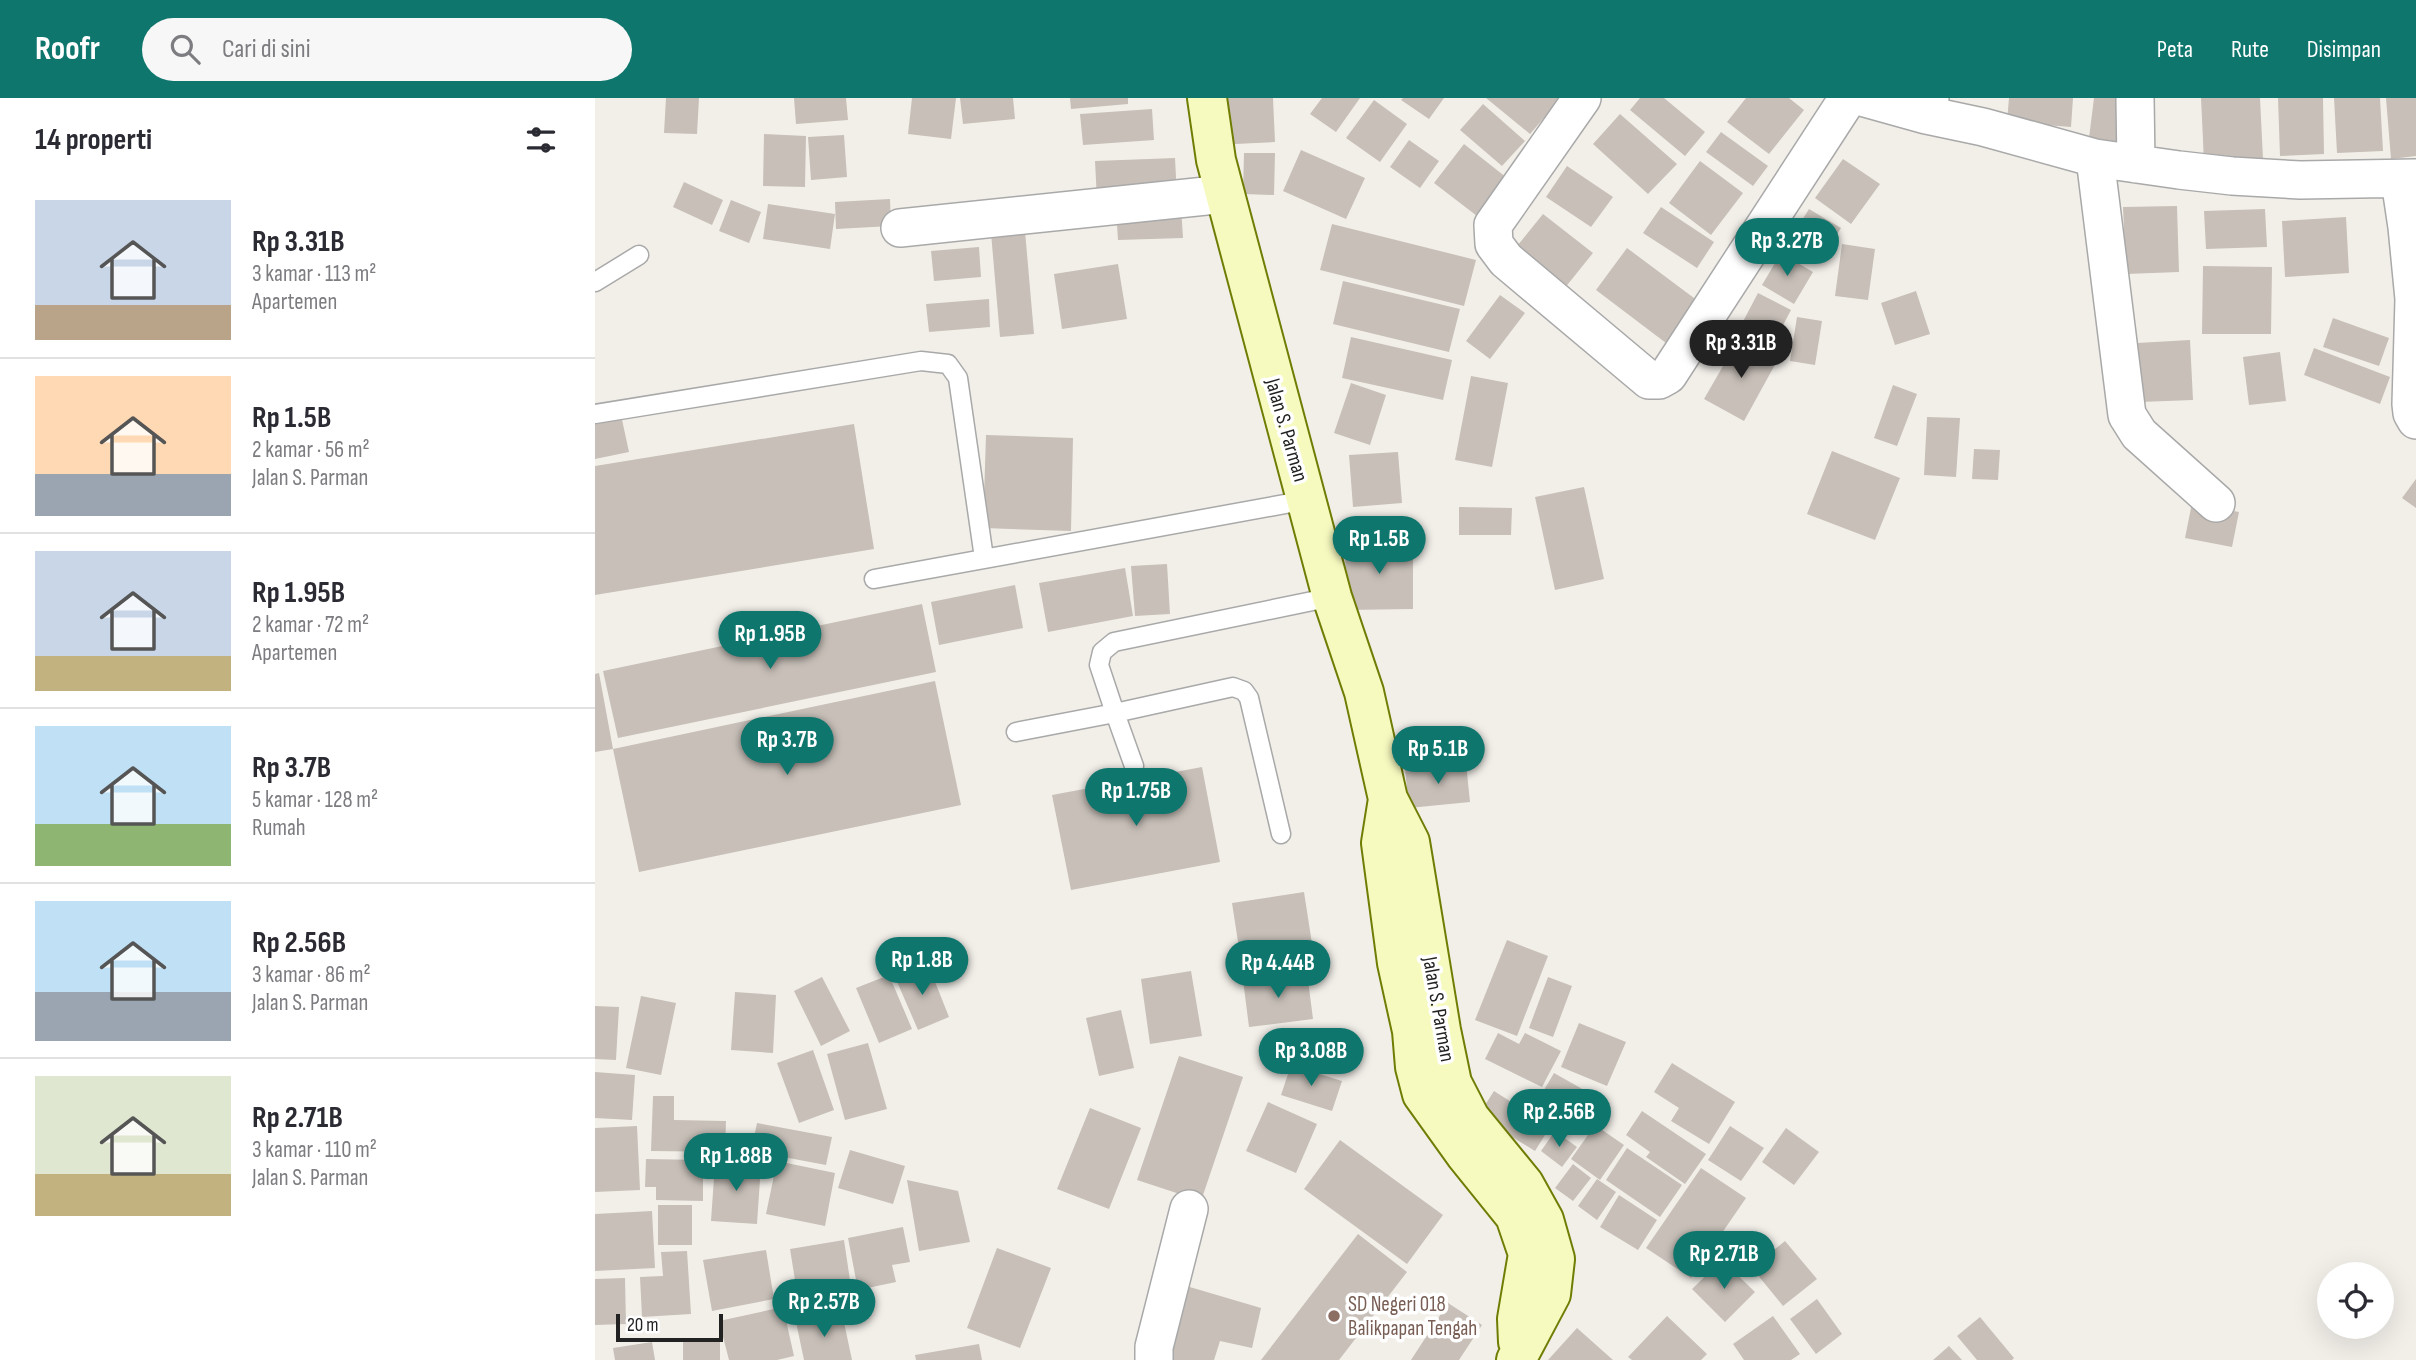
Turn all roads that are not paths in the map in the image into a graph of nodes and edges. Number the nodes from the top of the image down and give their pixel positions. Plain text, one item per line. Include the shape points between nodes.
1 (1207, 98) edge
2 (1582, 98) edge
3 (1848, 98) edge
4 (1865, 98) edge
5 (2135, 98) edge
6 (1928, 107) edge
7 (2095, 158) junction
8 (2136, 164) junction
9 (2408, 179) edge
10 (1225, 194) junction
11 (900, 228) dead end
12 (2412, 230) edge
13 (639, 255) dead end
14 (595, 282) edge
15 (595, 414) edge
16 (2416, 419) edge
17 (1307, 500) junction
18 (2216, 503) dead end
19 (984, 558) junction
20 (874, 579) dead end
21 (1332, 597) junction
22 (1115, 713) junction
23 (1016, 732) dead end
24 (1134, 766) dead end
25 (1281, 834) dead end
26 (1188, 1209) dead end
27 (1517, 1357) edge
28 (1154, 1360) edge

1 - 10 main road, Jalan S. Parman
2 - 3 street via 1493,225 1494,244 1506,260 1649,380 1668,375
4 - 6 street
5 - 8 street
6 - 7 street
7 - 8 street
7 - 18 street via 2127,415 2139,434
8 - 9 street via 2300,180
9 - 12 street
10 - 11 street
10 - 17 main road, Jalan S. Parman
12 - 16 street via 2411,404
13 - 14 lane
15 - 19 lane via 921,361 948,364 958,378
17 - 19 lane
17 - 21 main road, Jalan S. Parman
19 - 20 lane
21 - 22 lane via 1114,642 1102,652 1099,665
21 - 27 main road, Jalan S. Parman via 1364,692 1388,799 1381,843 1397,963 1422,1094 1515,1216 1528,1254 1517,1320
22 - 23 lane
22 - 24 lane
22 - 25 lane via 1233,687 1244,691
26 - 28 street

